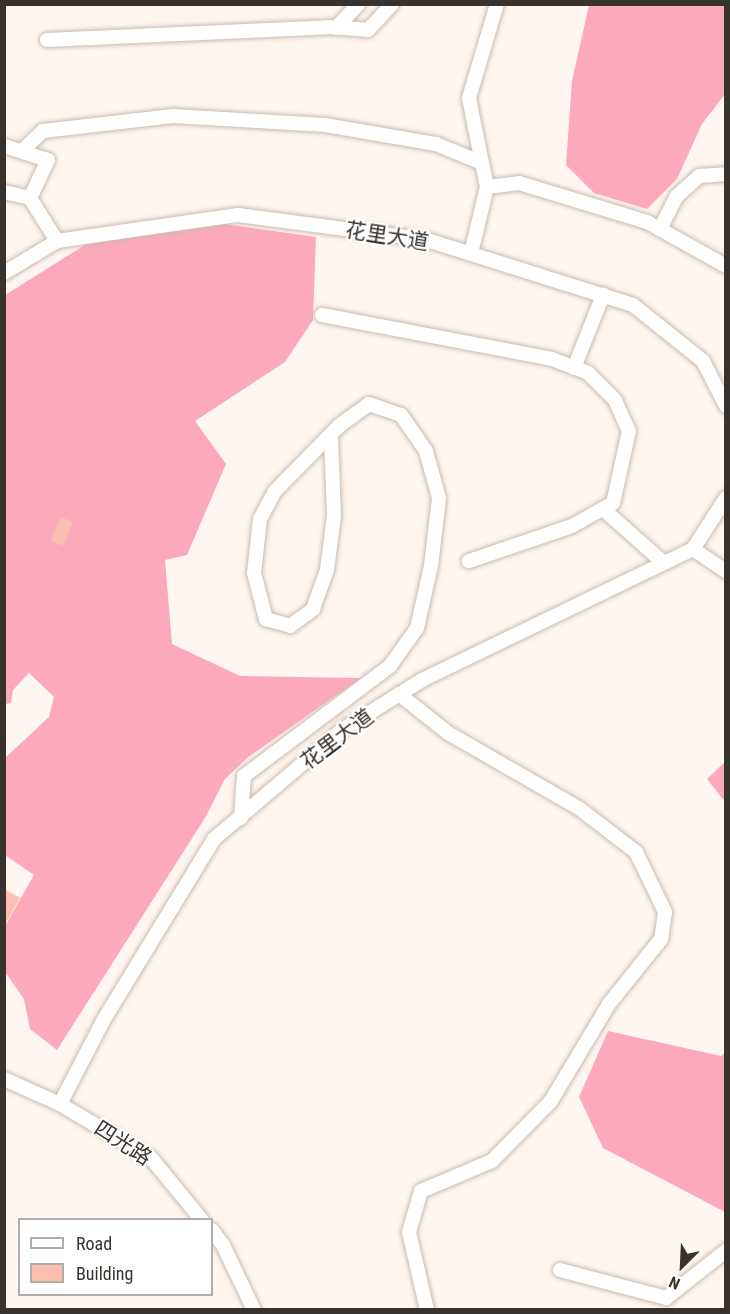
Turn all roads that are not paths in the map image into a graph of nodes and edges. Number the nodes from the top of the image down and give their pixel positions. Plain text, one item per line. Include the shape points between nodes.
1 (358, 4) edge
2 (392, 4) edge
3 (497, 4) edge
4 (336, 28) junction
5 (47, 40) dead end
6 (4, 146) edge
7 (22, 151) junction
8 (482, 163) junction
9 (726, 174) edge
10 (487, 187) junction
11 (4, 192) edge
12 (30, 198) junction
13 (660, 229) junction
14 (57, 241) junction
15 (471, 254) junction
16 (726, 266) edge
17 (4, 273) edge
18 (603, 295) junction
19 (322, 315) dead end
20 (574, 368) junction
21 (726, 406) edge
22 (331, 436) junction
23 (726, 498) edge
24 (603, 508) junction
25 (693, 549) junction
26 (469, 561) dead end
27 (664, 563) junction
28 (726, 571) edge
29 (399, 694) junction
30 (241, 818) junction
31 (4, 1079) edge
32 (60, 1104) junction
33 (200, 1218) edge
34 (213, 1231) edge
35 (726, 1251) edge
36 (560, 1270) dead end
37 (254, 1310) edge
38 (427, 1310) edge

1 - 4 street
2 - 4 street via 368,30
3 - 8 street via 469,98
4 - 5 street
6 - 7 street
7 - 8 street via 43,131 173,116 325,125 436,144
7 - 12 street via 48,160
8 - 10 street
9 - 13 street via 699,177 677,196
10 - 13 street via 519,183
10 - 15 street
11 - 12 street
12 - 14 street
13 - 16 street
14 - 15 street, 花里大道 via 238,215 427,240
14 - 17 street, 花里大道
15 - 18 street, 花里大道
18 - 20 street
18 - 21 street, 花里大道 via 633,305 703,361
19 - 20 street via 552,359
20 - 24 street via 588,373 615,400 629,431 613,503
22 - 22 street via 276,491 260,519 254,573 266,619 290,626 313,609 327,570 334,515
22 - 30 street via 369,405 401,415 426,451 439,498 431,566 417,628 390,666 244,776
23 - 25 street
24 - 26 street via 572,526
24 - 27 street
25 - 27 street, 花里大道
25 - 28 street
27 - 29 street, 花里大道
29 - 30 street, 花里大道 via 342,730
29 - 38 street via 448,733 580,809 636,852 665,912 660,939 609,1004 551,1101 492,1161 421,1191 409,1232
30 - 32 street, 花里大道 via 214,839 103,1021
31 - 32 street, 四光路
32 - 33 street, 四光路 via 151,1158
34 - 37 street
35 - 36 street via 666,1298

